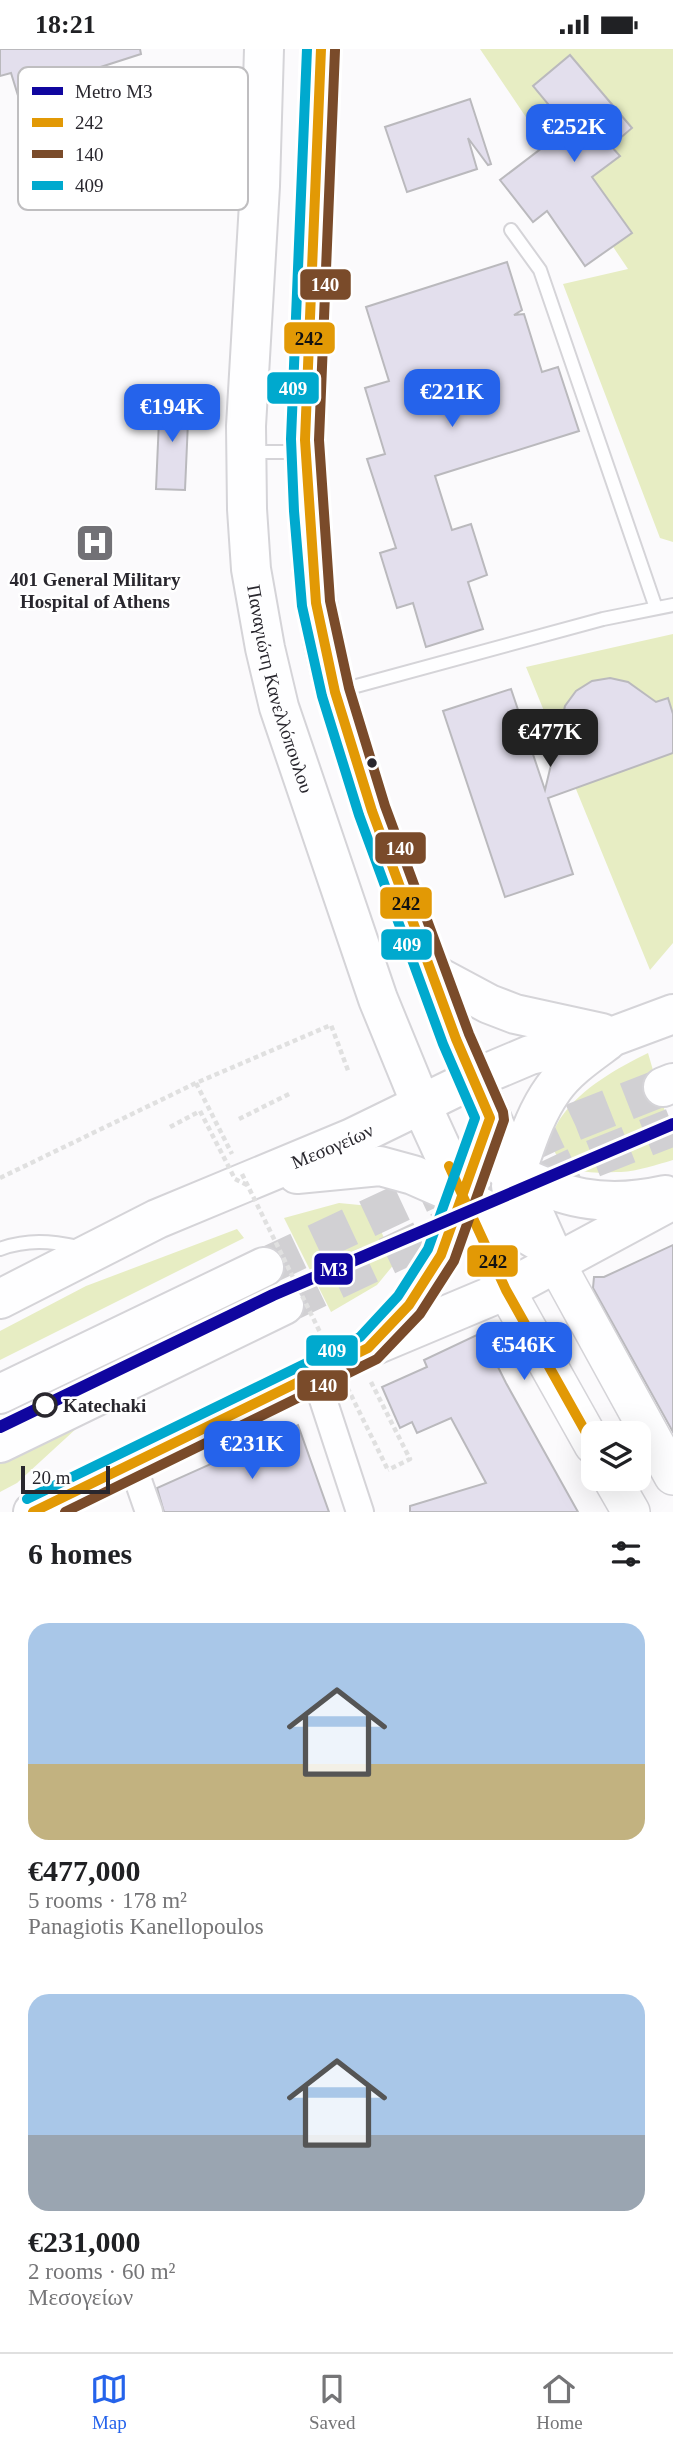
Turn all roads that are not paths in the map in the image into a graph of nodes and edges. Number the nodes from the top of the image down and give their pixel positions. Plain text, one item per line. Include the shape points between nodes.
1 (264, 49) edge
2 (321, 49) edge
3 (511, 230) dead end
4 (247, 452) junction
5 (306, 452) junction
6 (673, 605) edge
7 (656, 608) junction
8 (335, 692) junction
9 (433, 974) junction
10 (673, 1014) edge
11 (614, 1036) junction
12 (473, 1079) junction
13 (490, 1118) junction
14 (427, 1119) junction
15 (478, 1155) junction
16 (516, 1174) junction
17 (243, 1175) junction
18 (673, 1194) edge
19 (463, 1197) junction
20 (673, 1200) edge
21 (493, 1234) junction
22 (0, 1249) edge
23 (93, 1250) junction
24 (553, 1256) junction
25 (264, 1267) tunnel mouth
26 (506, 1290) junction
27 (0, 1299) edge
28 (285, 1305) tunnel mouth
29 (374, 1361) junction
30 (315, 1375) junction
31 (0, 1394) edge
32 (581, 1424) edge
33 (0, 1443) edge
34 (132, 1462) junction
35 (673, 1476) edge
36 (619, 1491) edge
37 (33, 1512) edge
38 (149, 1512) edge
39 (360, 1512) edge
40 (631, 1512) edge

1 - 4 main road, Παναγιώτη Κανελλόπουλου
2 - 5 main road
3 - 7 lane via 540,270
4 - 5 lane
4 - 14 main road, Παναγιώτη Κανελλόπουλου via 251,569 279,707 378,999
5 - 8 main road via 316,603
6 - 7 lane
7 - 8 lane
8 - 9 main road via 372,811
9 - 11 main road via 514,1014
9 - 12 main road
10 - 11 main road, Μεσογείων
11 - 12 main road, Μεσογείων via 530,1055
11 - 16 main road via 554,1087 535,1119
12 - 13 main road
12 - 14 main road, Μεσογείων
13 - 15 main road
13 - 16 main road
14 - 15 main road
14 - 17 main road, Μεσογείων via 352,1138
14 - 19 main road, Παναγιώτη Κανελλόπουλου
15 - 16 main road
15 - 19 main road
16 - 18 main road via 549,1189 601,1202 624,1203
16 - 21 main road
16 - 24 main road
17 - 19 main road via 380,1166
17 - 23 main road, Μεσογείων
19 - 21 main road, Παναγιώτη Κανελλόπουλου
19 - 29 main road via 432,1272
20 - 24 main road
21 - 24 main road
21 - 26 main road, Παναγιώτη Κανελλόπουλου
22 - 23 lane via 19,1242 54,1242
23 - 27 main road, Μεσογείων
24 - 26 main road
24 - 35 main road
25 - 31 main road
26 - 29 main road
26 - 32 main road
28 - 33 main road
29 - 30 main road
30 - 34 main road
30 - 39 street
34 - 37 main road
34 - 38 street
36 - 40 main road

